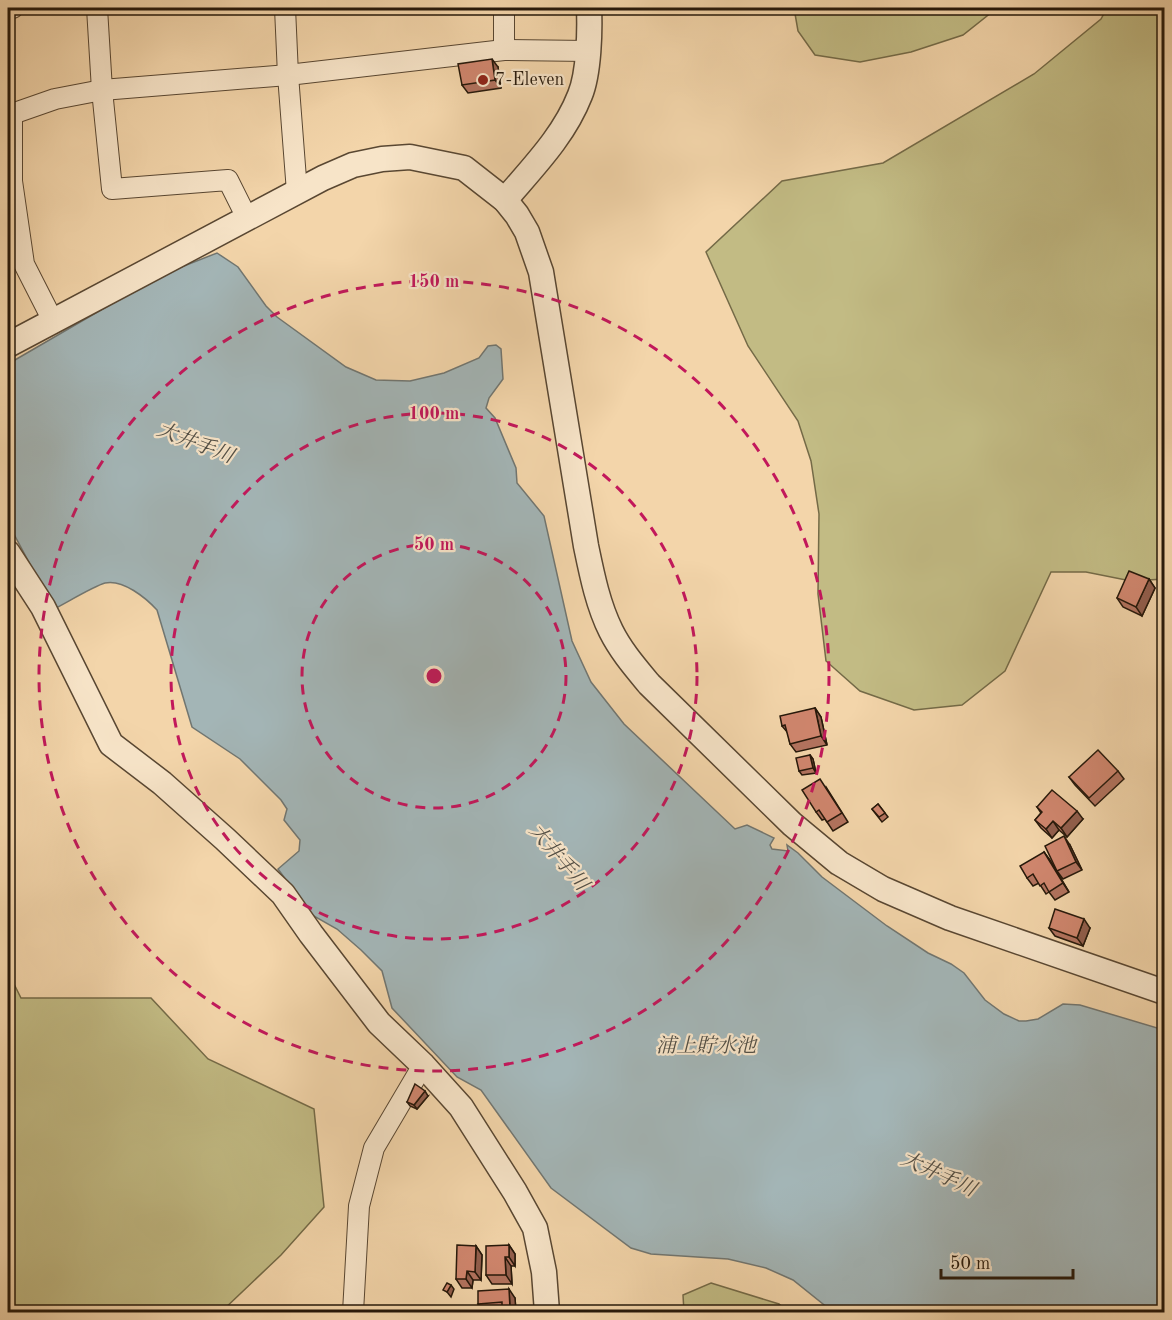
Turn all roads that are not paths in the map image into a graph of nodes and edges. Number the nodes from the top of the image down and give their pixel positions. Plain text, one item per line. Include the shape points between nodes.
1 (13, 8) edge
2 (97, 8) edge
3 (285, 8) edge
4 (504, 8) edge
5 (589, 8) edge
6 (8, 9) edge
7 (504, 50) junction
8 (588, 51) junction
9 (288, 75) junction
10 (102, 90) junction
11 (10, 114) edge
12 (297, 192) junction
13 (505, 200) junction
14 (247, 218) junction
15 (16, 265) edge
16 (53, 321) junction
17 (8, 345) edge
18 (8, 553) edge
19 (1164, 992) edge
20 (423, 1065) junction
21 (353, 1312) edge
22 (547, 1312) edge

1 - 6 street
2 - 10 street
3 - 9 street
4 - 7 street
5 - 8 street
7 - 8 street
7 - 9 street
8 - 13 street via 581,93 560,134
9 - 10 street
9 - 12 street
10 - 11 street via 55,99
10 - 14 street via 112,189 228,180
11 - 15 street
12 - 13 street via 353,165 410,157 464,168
12 - 14 street
13 - 19 street via 527,232 541,272 594,586 611,631 628,659 792,824 839,862 883,889 950,918
14 - 16 street
15 - 16 street
16 - 17 street
18 - 20 street via 43,607 111,744 194,811 284,894 379,1023
20 - 21 street via 374,1148 359,1206
20 - 22 street via 461,1107 535,1228

